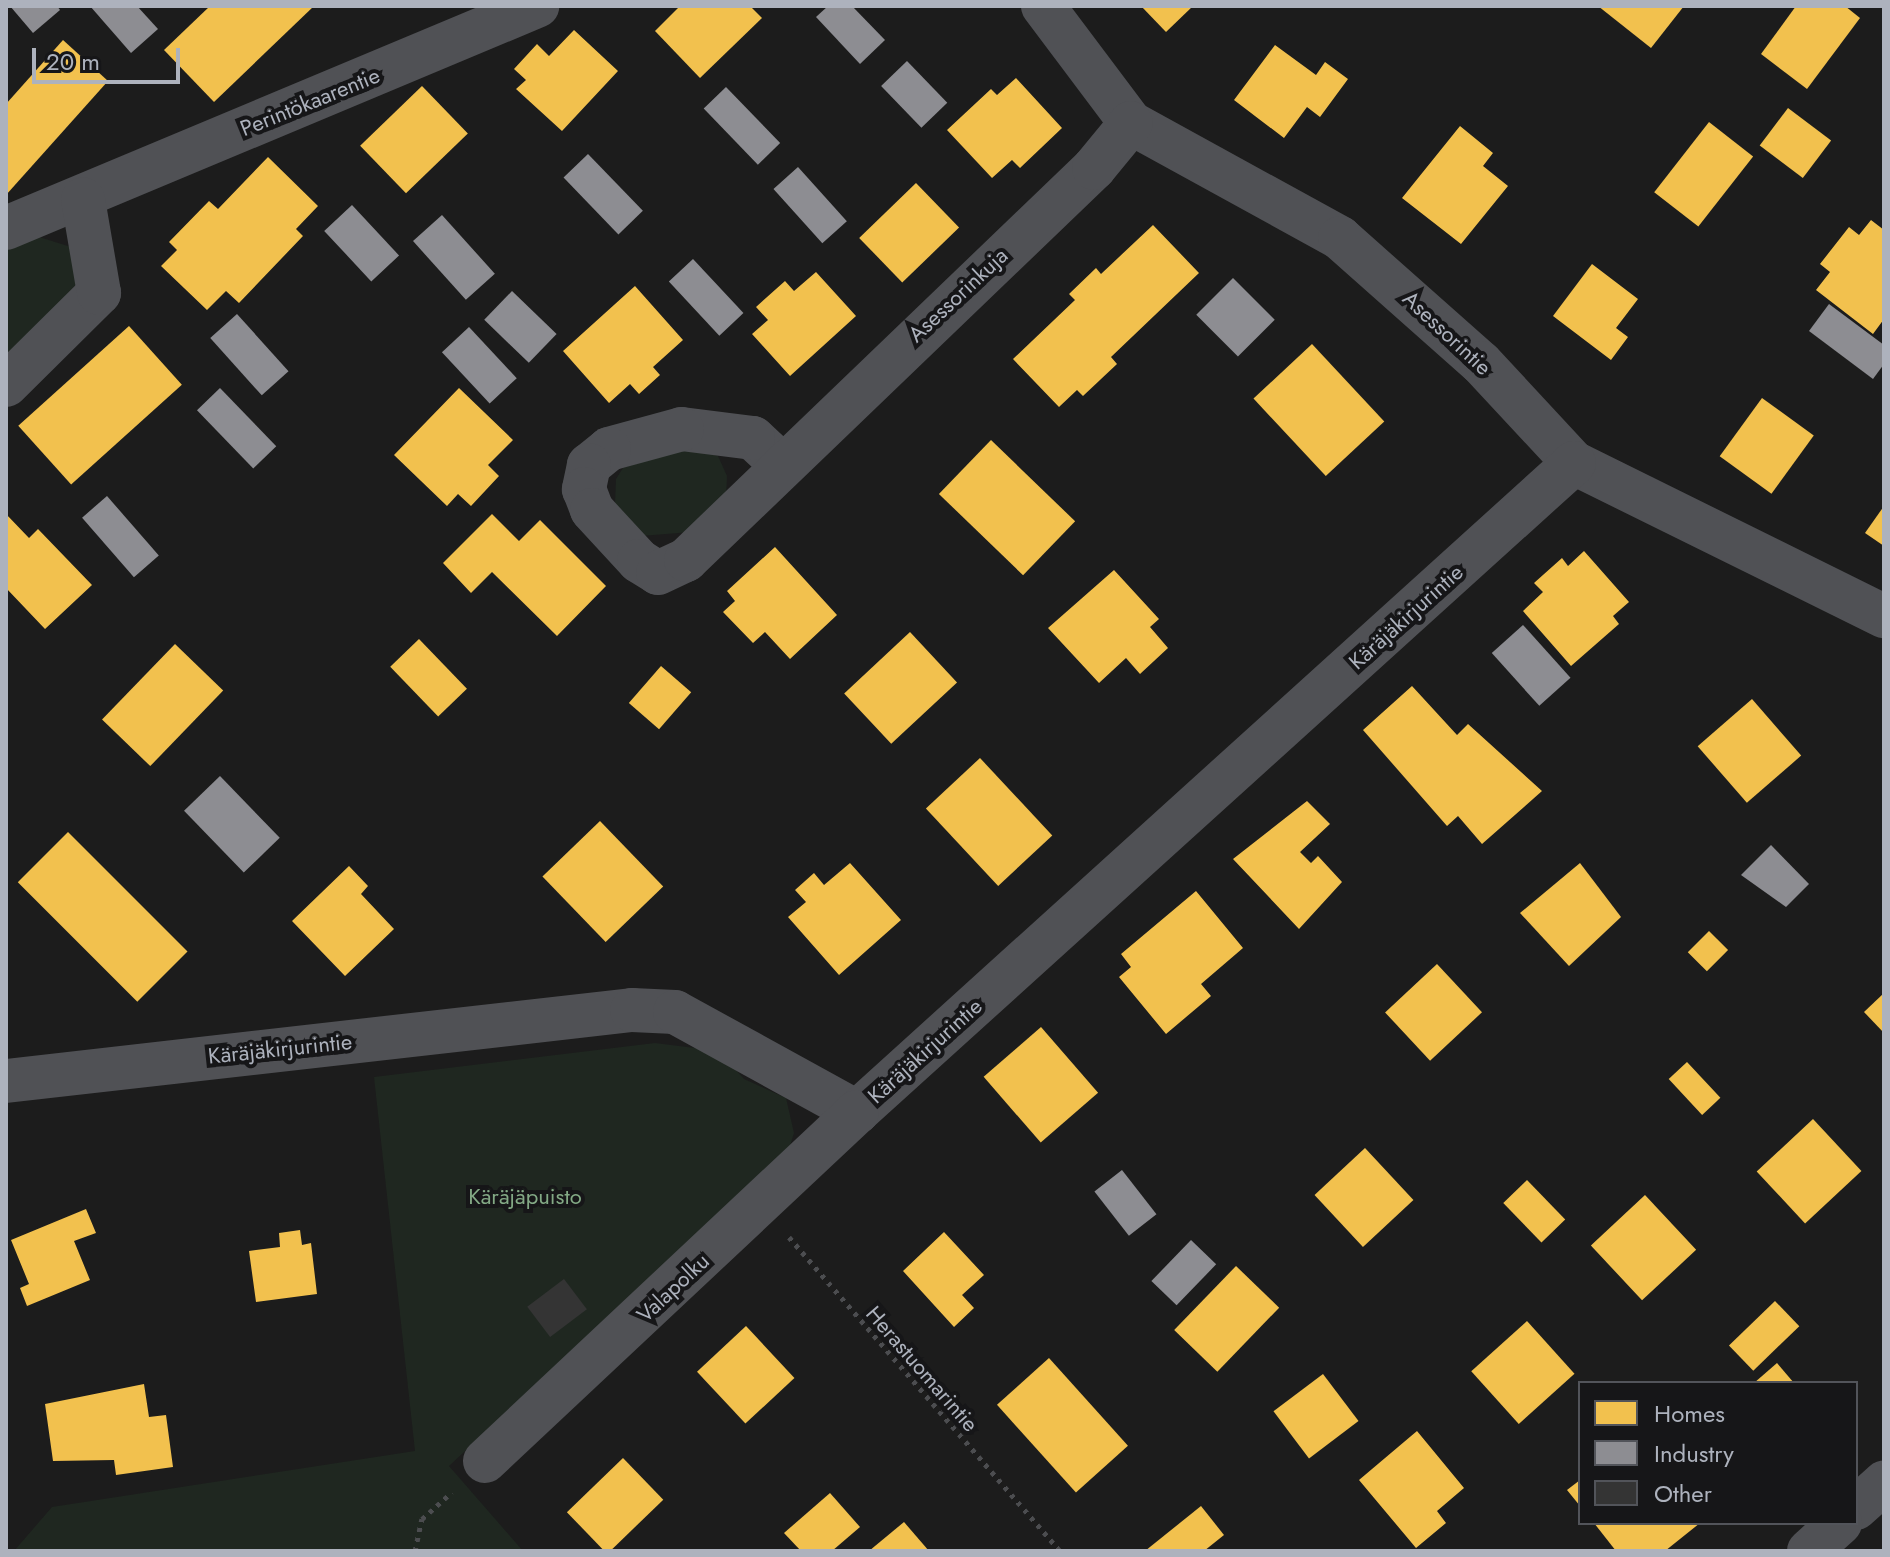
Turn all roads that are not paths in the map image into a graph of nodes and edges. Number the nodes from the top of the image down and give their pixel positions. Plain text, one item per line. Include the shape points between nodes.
1 (537, 6) edge
2 (1043, 6) edge
3 (1131, 123) junction
4 (83, 199) junction
5 (6, 228) edge
6 (6, 385) edge
7 (1574, 463) junction
8 (781, 464) dead end
9 (1884, 616) edge
10 (6, 1081) edge
11 (857, 1112) junction
12 (485, 1461) road end
13 (1884, 1483) edge
14 (1858, 1506) edge
15 (1838, 1525) edge
16 (1809, 1551) edge

1 - 4 street, Perintökaarentie
2 - 3 street, Asessorintie
3 - 7 street, Asessorintie via 1340,238 1481,363
3 - 8 street, Asessorinkuja via 1094,168
4 - 5 street, Perintökaarentie
4 - 6 street via 99,293
7 - 9 street, Asessorintie
7 - 11 street, Käräjäkirjurintie
10 - 11 street, Käräjäkirjurintie via 632,1010 675,1012
11 - 12 street, Valapolku
13 - 14 street
15 - 16 street

